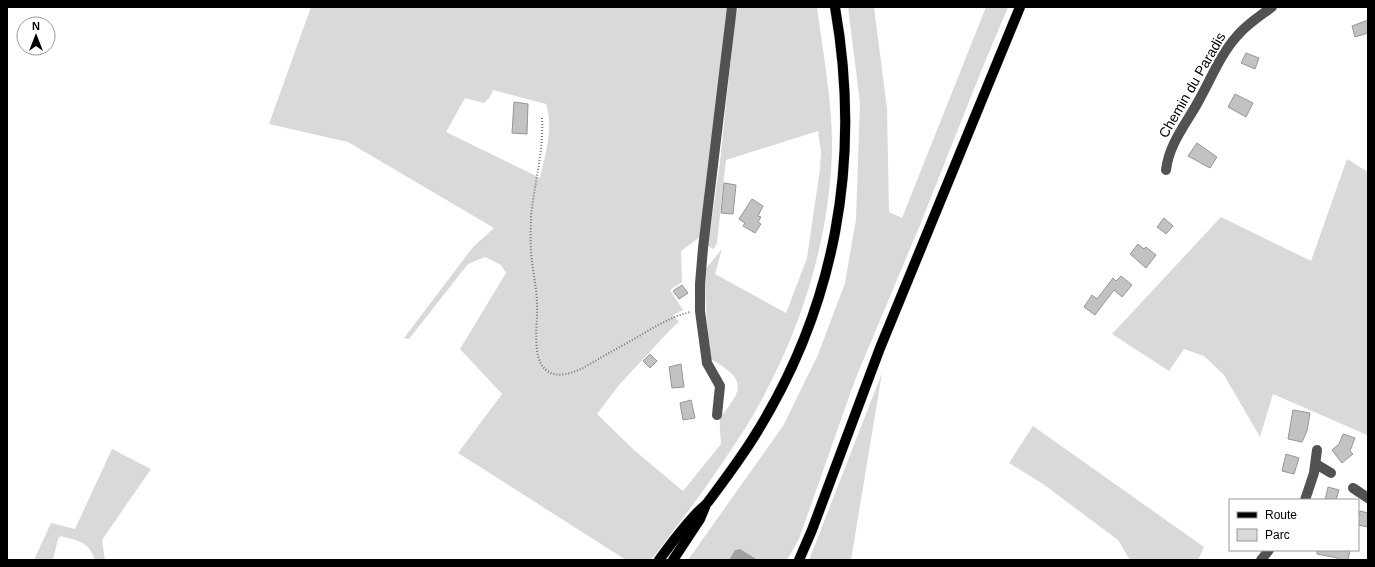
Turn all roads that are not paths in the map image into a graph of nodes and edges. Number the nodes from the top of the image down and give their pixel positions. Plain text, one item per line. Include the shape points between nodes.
1 (732, 7) edge
2 (835, 7) edge
3 (1020, 7) edge
4 (1272, 7) edge
5 (1166, 170) dead end
6 (717, 415) dead end
7 (1317, 450) dead end
8 (1316, 464) junction
9 (1331, 472) dead end
10 (1353, 488) dead end
11 (1368, 498) edge
12 (1304, 499) edge
13 (706, 504) junction
14 (1268, 551) edge
15 (659, 560) edge
16 (673, 560) edge
17 (799, 560) edge
18 (1261, 560) edge

1 - 6 street via 700,284 700,311 707,363 720,386
2 - 13 main road via 842,53 845,107 844,168 834,243 824,282 797,356 770,410 751,442
3 - 17 main road via 880,348
4 - 5 street, Chemin du Paradis via 1244,27 1220,58 1167,159
7 - 8 street
8 - 9 street
8 - 12 street
10 - 11 street
13 - 15 main road via 694,515
13 - 16 main road via 700,520
14 - 18 street

